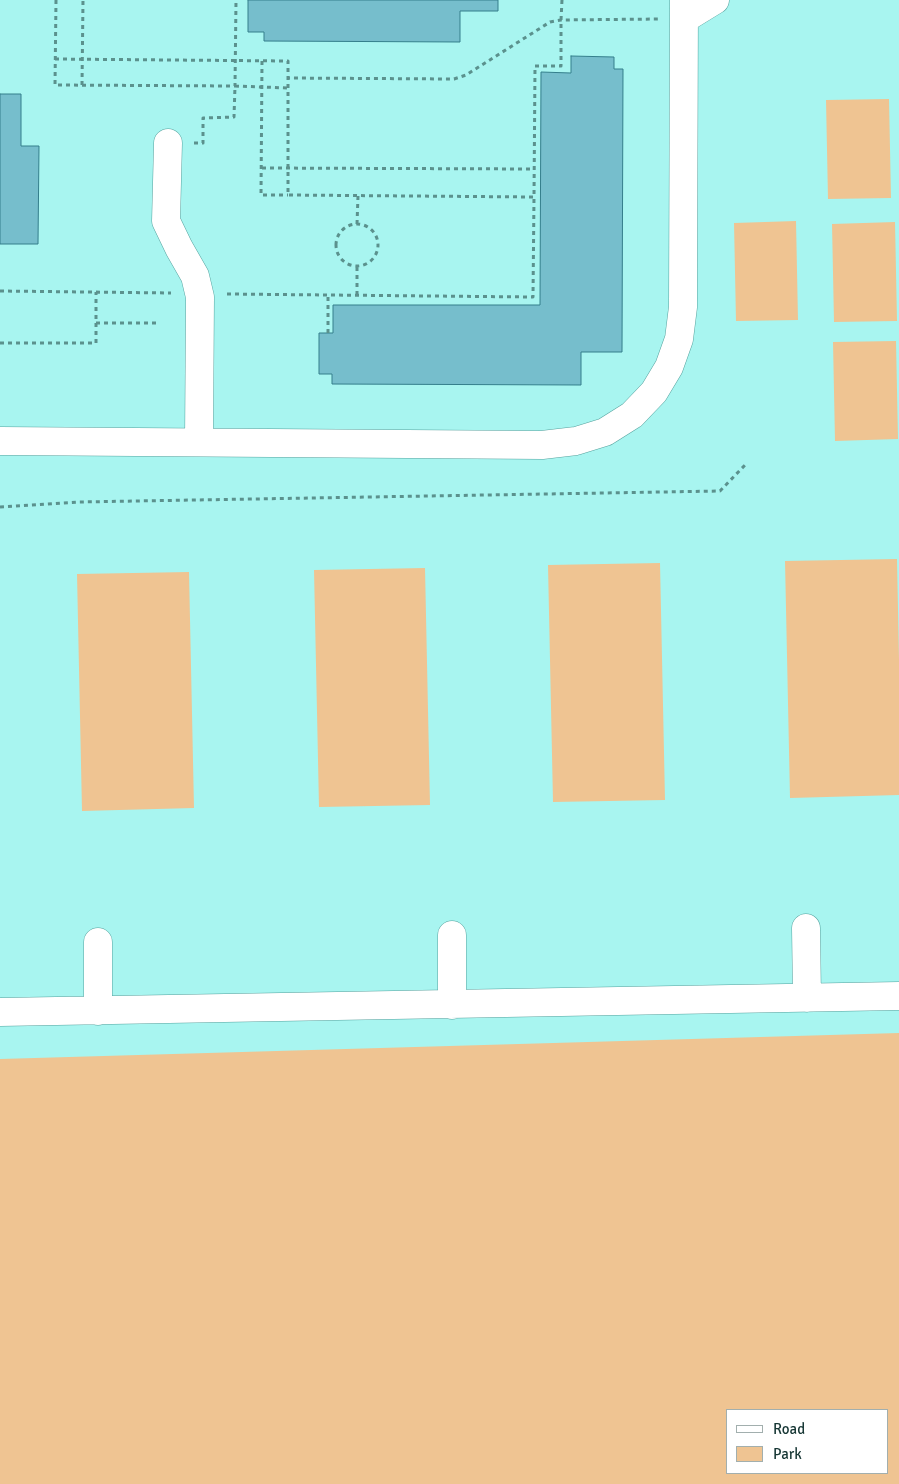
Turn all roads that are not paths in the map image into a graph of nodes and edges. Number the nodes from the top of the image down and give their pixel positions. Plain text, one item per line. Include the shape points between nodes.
1 (715, 0) edge
2 (684, 10) edge
3 (168, 143) road end
4 (0, 441) edge
5 (199, 442) junction
6 (806, 928) dead end
7 (452, 935) dead end
8 (98, 942) dead end
9 (899, 996) edge
10 (807, 998) junction
11 (452, 1005) junction
12 (98, 1010) junction
13 (0, 1012) edge

1 - 2 street
2 - 5 street via 684,307 679,339 669,367 654,392 632,415 605,432 576,442 542,445
3 - 5 street via 166,221 195,276 199,293
4 - 5 street
6 - 10 street
7 - 11 street
8 - 12 street
9 - 10 street
10 - 11 street
11 - 12 street
12 - 13 street

